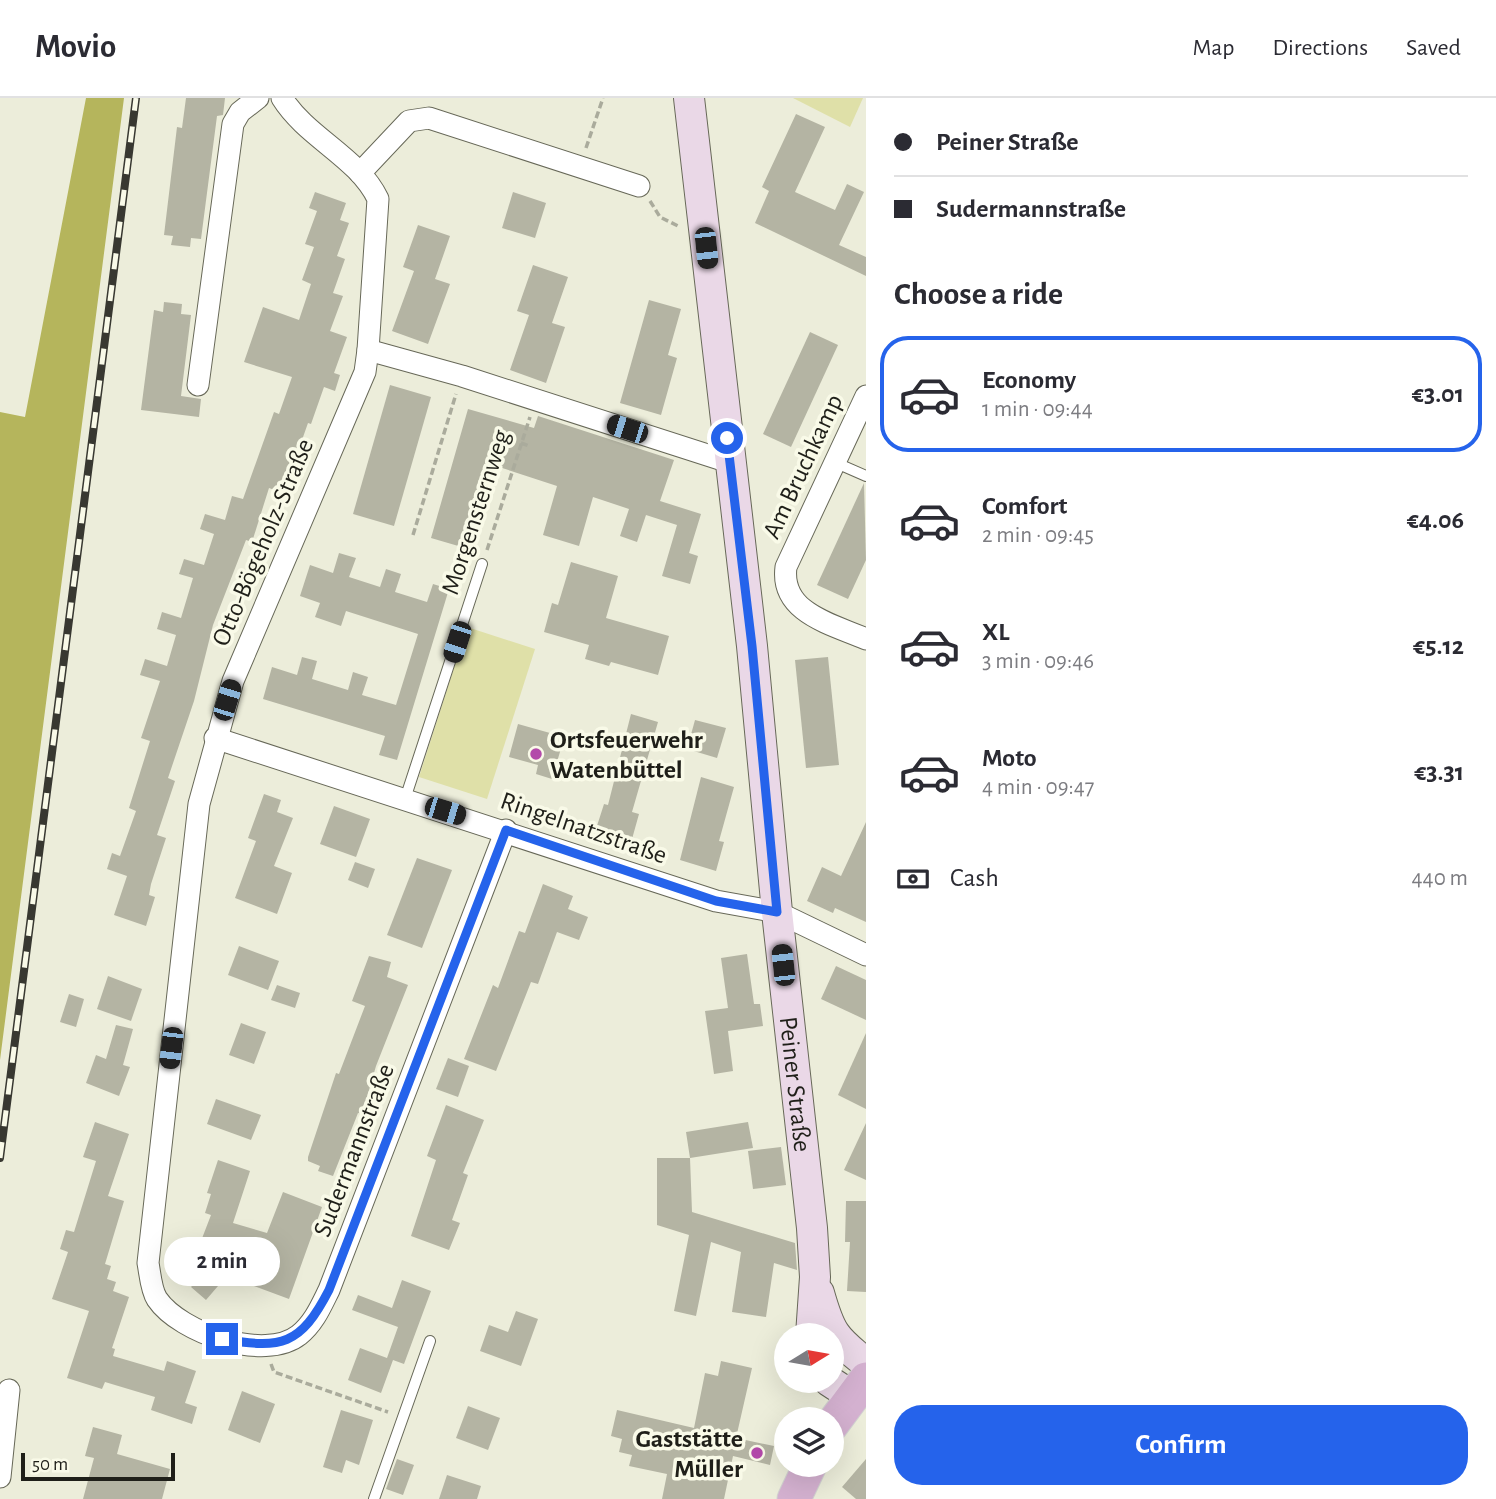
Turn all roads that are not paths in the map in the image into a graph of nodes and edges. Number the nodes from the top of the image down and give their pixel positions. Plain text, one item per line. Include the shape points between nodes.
1 (258, 98) edge
2 (282, 98) edge
3 (689, 98) edge
4 (360, 173) junction
5 (639, 186) road end
6 (368, 349) junction
7 (198, 384) dead end
8 (866, 396) edge
9 (729, 462) junction
10 (834, 462) junction
11 (866, 476) edge
12 (482, 564) road end
13 (866, 639) edge
14 (215, 738) junction
15 (405, 799) junction
16 (506, 830) junction
17 (777, 912) junction
18 (866, 955) edge
19 (815, 1277) junction
20 (156, 1298) joint
21 (812, 1323) edge
22 (430, 1341) dead end
23 (866, 1363) edge
24 (849, 1385) edge
25 (9, 1390) dead end
26 (839, 1407) edge
27 (0, 1477) edge
28 (804, 1477) edge
29 (374, 1499) edge
30 (794, 1499) edge

1 - 7 street via 233,124
2 - 4 street, Otto-Bögeholz-Straße via 305,127
3 - 9 main road, Peiner Straße
4 - 5 street via 410,121 429,118
4 - 6 street, Otto-Bögeholz-Straße via 378,199
6 - 9 street
6 - 14 street, Otto-Bögeholz-Straße via 365,372 233,681
8 - 10 street, Am Bruchkamp
9 - 17 main road, Peiner Straße
10 - 11 lane
10 - 13 street, Am Bruchkamp via 784,580 800,609
12 - 15 lane, Morgensternweg
14 - 15 street, Ringelnatzstraße
14 - 20 street, Otto-Bögeholz-Straße via 199,804 152,1204 148,1263
15 - 16 street, Ringelnatzstraße
16 - 17 street, Ringelnatzstraße via 716,901
16 - 20 street, Sudermannstraße via 315,1317 298,1336 263,1346 222,1339 194,1328
17 - 18 street, Ringelnatzstraße
17 - 19 main road, Peiner Straße
19 - 21 main road, Peiner Straße
19 - 23 main road, Peiner Straße via 828,1323 839,1341
22 - 29 lane
24 - 26 main road
25 - 27 street
28 - 30 main road

